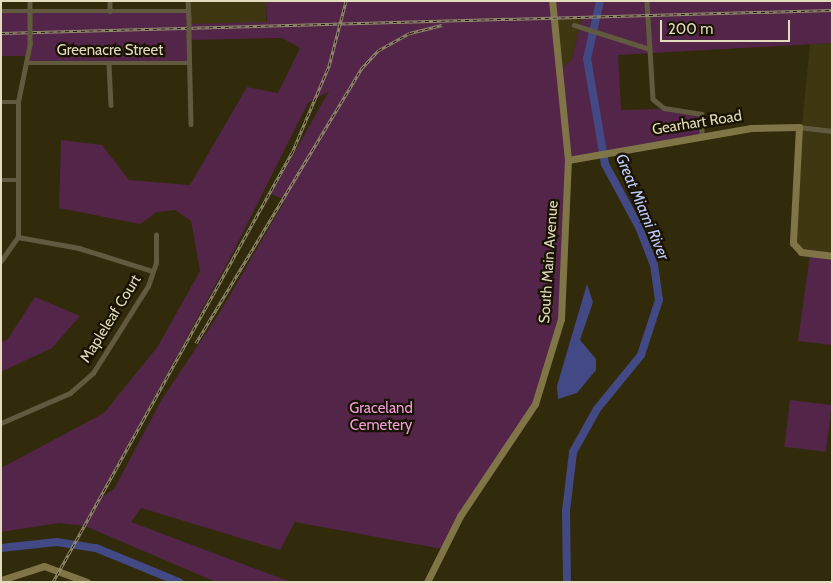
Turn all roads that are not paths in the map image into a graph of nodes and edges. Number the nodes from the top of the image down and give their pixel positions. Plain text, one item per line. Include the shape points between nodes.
1 (30, 1) edge
2 (110, 1) edge
3 (188, 1) edge
4 (552, 1) edge
5 (647, 1) edge
6 (30, 10) junction
7 (189, 10) junction
8 (1, 11) edge
9 (110, 11) junction
10 (574, 25) dead end
11 (647, 48) junction
12 (30, 63) junction
13 (190, 63) junction
14 (109, 64) junction
15 (1, 102) edge
16 (18, 102) junction
17 (111, 105) dead end
18 (191, 124) dead end
19 (798, 128) junction
20 (832, 131) edge
21 (702, 135) junction
22 (568, 160) junction
23 (1, 180) edge
24 (18, 180) junction
25 (156, 234) dead end
26 (18, 236) junction
27 (832, 256) edge
28 (1, 261) edge
29 (154, 271) junction
30 (1, 423) edge
31 (1, 580) edge
32 (87, 582) edge
33 (427, 582) edge

1 - 6 street
2 - 9 street
3 - 7 street
4 - 22 main road, South Main Avenue
5 - 11 street
6 - 8 street
6 - 9 street
6 - 12 street, bridge
7 - 9 street
7 - 13 street, bridge
10 - 11 street
11 - 21 street via 653,99 664,108 702,114
12 - 14 street, Greenacre Street
12 - 16 street
13 - 14 street, Greenacre Street
13 - 18 street
14 - 17 street
15 - 16 street
16 - 24 street
19 - 20 street, Gearhart Road
19 - 21 main road, Gearhart Road
19 - 27 main road via 793,243 801,252
21 - 22 main road, Gearhart Road
22 - 33 main road, South Main Avenue via 564,278 554,348 535,404 460,516
23 - 24 street
24 - 26 street
25 - 29 street, Mapleleaf Court
26 - 28 street
26 - 29 street via 80,248
29 - 30 street, Mapleleaf Court via 93,373 70,393
31 - 32 main road via 44,566

